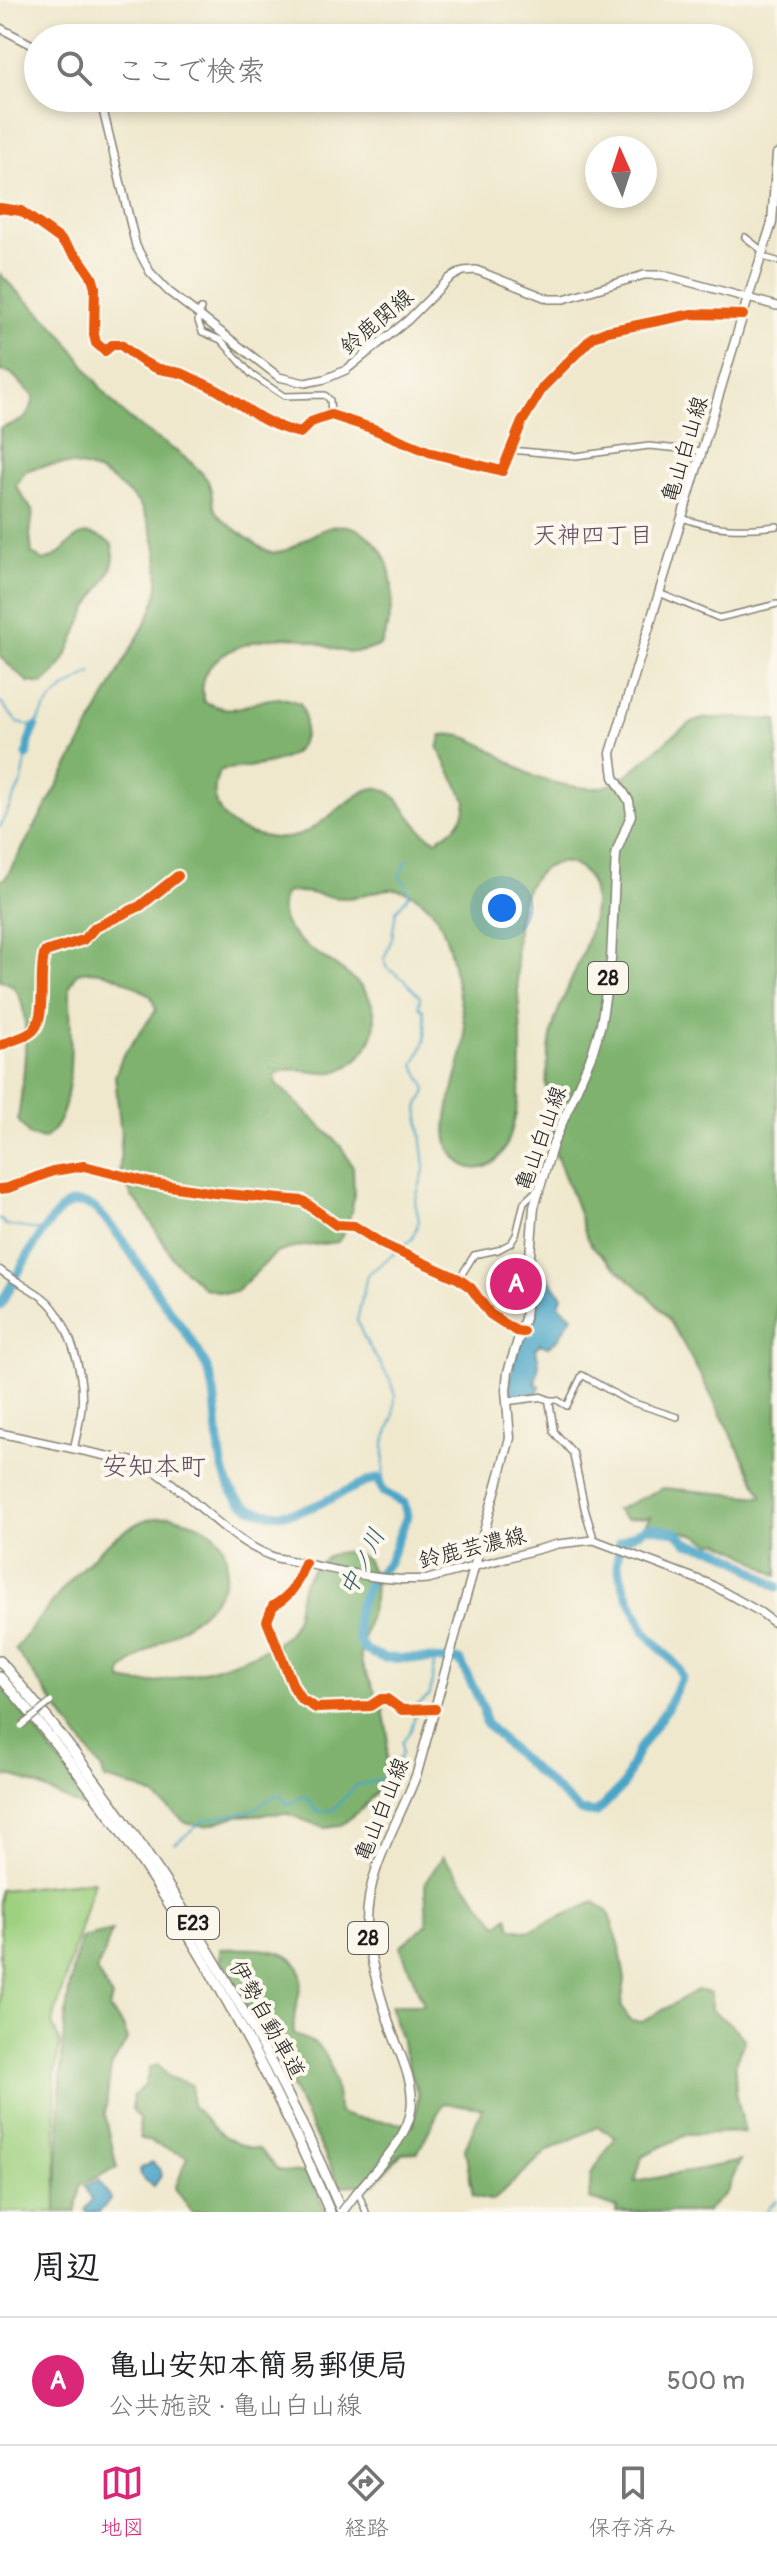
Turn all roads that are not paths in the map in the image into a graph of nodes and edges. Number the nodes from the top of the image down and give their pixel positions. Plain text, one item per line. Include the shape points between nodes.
1 (0, 28) edge
2 (24, 41) edge
3 (103, 112) edge
4 (777, 154) edge
5 (776, 196) edge
6 (0, 208) edge
7 (745, 237) dead end
8 (773, 237) edge
9 (764, 255) junction
10 (777, 261) edge
11 (748, 298) junction
12 (777, 306) edge
13 (200, 311) junction
14 (743, 315) junction
15 (331, 415) junction
16 (510, 450) junction
17 (702, 451) junction
18 (681, 518) junction
19 (777, 526) edge
20 (658, 593) junction
21 (777, 604) edge
22 (178, 876) dead end
23 (0, 1046) edge
24 (540, 1187) junction
25 (0, 1189) edge
26 (0, 1270) edge
27 (459, 1279) junction
28 (523, 1332) junction
29 (549, 1400) junction
30 (509, 1401) junction
31 (677, 1417) dead end
32 (0, 1433) edge
33 (74, 1448) junction
34 (594, 1540) junction
35 (305, 1563) junction
36 (475, 1566) junction
37 (777, 1625) edge
38 (0, 1661) edge
39 (0, 1677) edge
40 (51, 1702) dead end
41 (435, 1709) junction
42 (21, 1726) dead end
43 (356, 2194) junction
44 (330, 2212) edge
45 (342, 2212) edge
46 (366, 2212) edge

1 - 2 main road
3 - 13 main road, 鈴鹿関線 via 136,246 150,272
4 - 5 main road, 亀山白山線 / 28
5 - 8 main road, 亀山白山線 / 28
6 - 15 street via 25,213 81,261 94,282 95,340 105,351 121,345 157,368 186,374 221,392 261,420 300,433
7 - 9 street
8 - 9 main road, 亀山白山線 / 28
9 - 10 street
9 - 11 main road, 亀山白山線 / 28
11 - 12 main road, 鈴鹿関線
11 - 13 main road, 鈴鹿関線 via 663,275 644,275 549,299 476,270 463,271 346,370 305,383 279,377
11 - 14 main road, 亀山白山線 / 28
13 - 15 street via 202,332 221,340 263,384 284,396 325,395
14 - 16 street via 692,314 596,335 543,387
14 - 17 main road, 亀山白山線 / 28
15 - 16 street via 495,470 502,471
16 - 17 street via 576,456 649,446
17 - 18 main road, 亀山白山線 / 28
18 - 19 street via 734,530
18 - 20 main road, 亀山白山線 / 28
20 - 21 street via 719,618
20 - 24 main road, 亀山白山線 / 28 via 611,753 614,777 631,815 616,853 613,937 601,1024
22 - 23 street via 83,940 45,952 37,1028
24 - 27 street via 524,1202 511,1243 474,1255
24 - 28 main road, 亀山白山線 / 28
25 - 27 street via 84,1166 151,1183 303,1201 336,1225 354,1226
26 - 33 street via 55,1310 67,1333 82,1389
27 - 28 street via 490,1314
28 - 30 main road, 亀山白山線 / 28 via 508,1372
29 - 30 street
29 - 31 street via 567,1406 582,1375 624,1399
29 - 34 street via 554,1432 574,1457
30 - 36 main road, 亀山白山線 / 28 via 510,1438
32 - 33 main road, 鈴鹿芸濃線
33 - 35 main road, 鈴鹿芸濃線 via 144,1464 256,1550
34 - 36 main road, 鈴鹿芸濃線
34 - 37 main road, 鈴鹿芸濃線 via 710,1584
35 - 36 main road, 鈴鹿芸濃線 via 388,1579 428,1579
35 - 41 street via 292,1591 273,1606 267,1621 301,1699 323,1709 370,1706 387,1699 402,1710
36 - 41 main road, 亀山白山線 / 28
38 - 45 highway, 伊勢自動車道 / E23 via 93,1776 193,1923 280,2077
39 - 44 highway, 伊勢自動車道 / E23 via 104,1810 186,1932 271,2083
40 - 42 street, bridge
41 - 43 main road, 亀山白山線 / 28 via 406,1803 376,1868 367,1919 384,2003 412,2089 412,2110 401,2136
43 - 45 main road, 亀山白山線 / 28, bridge
43 - 46 street

